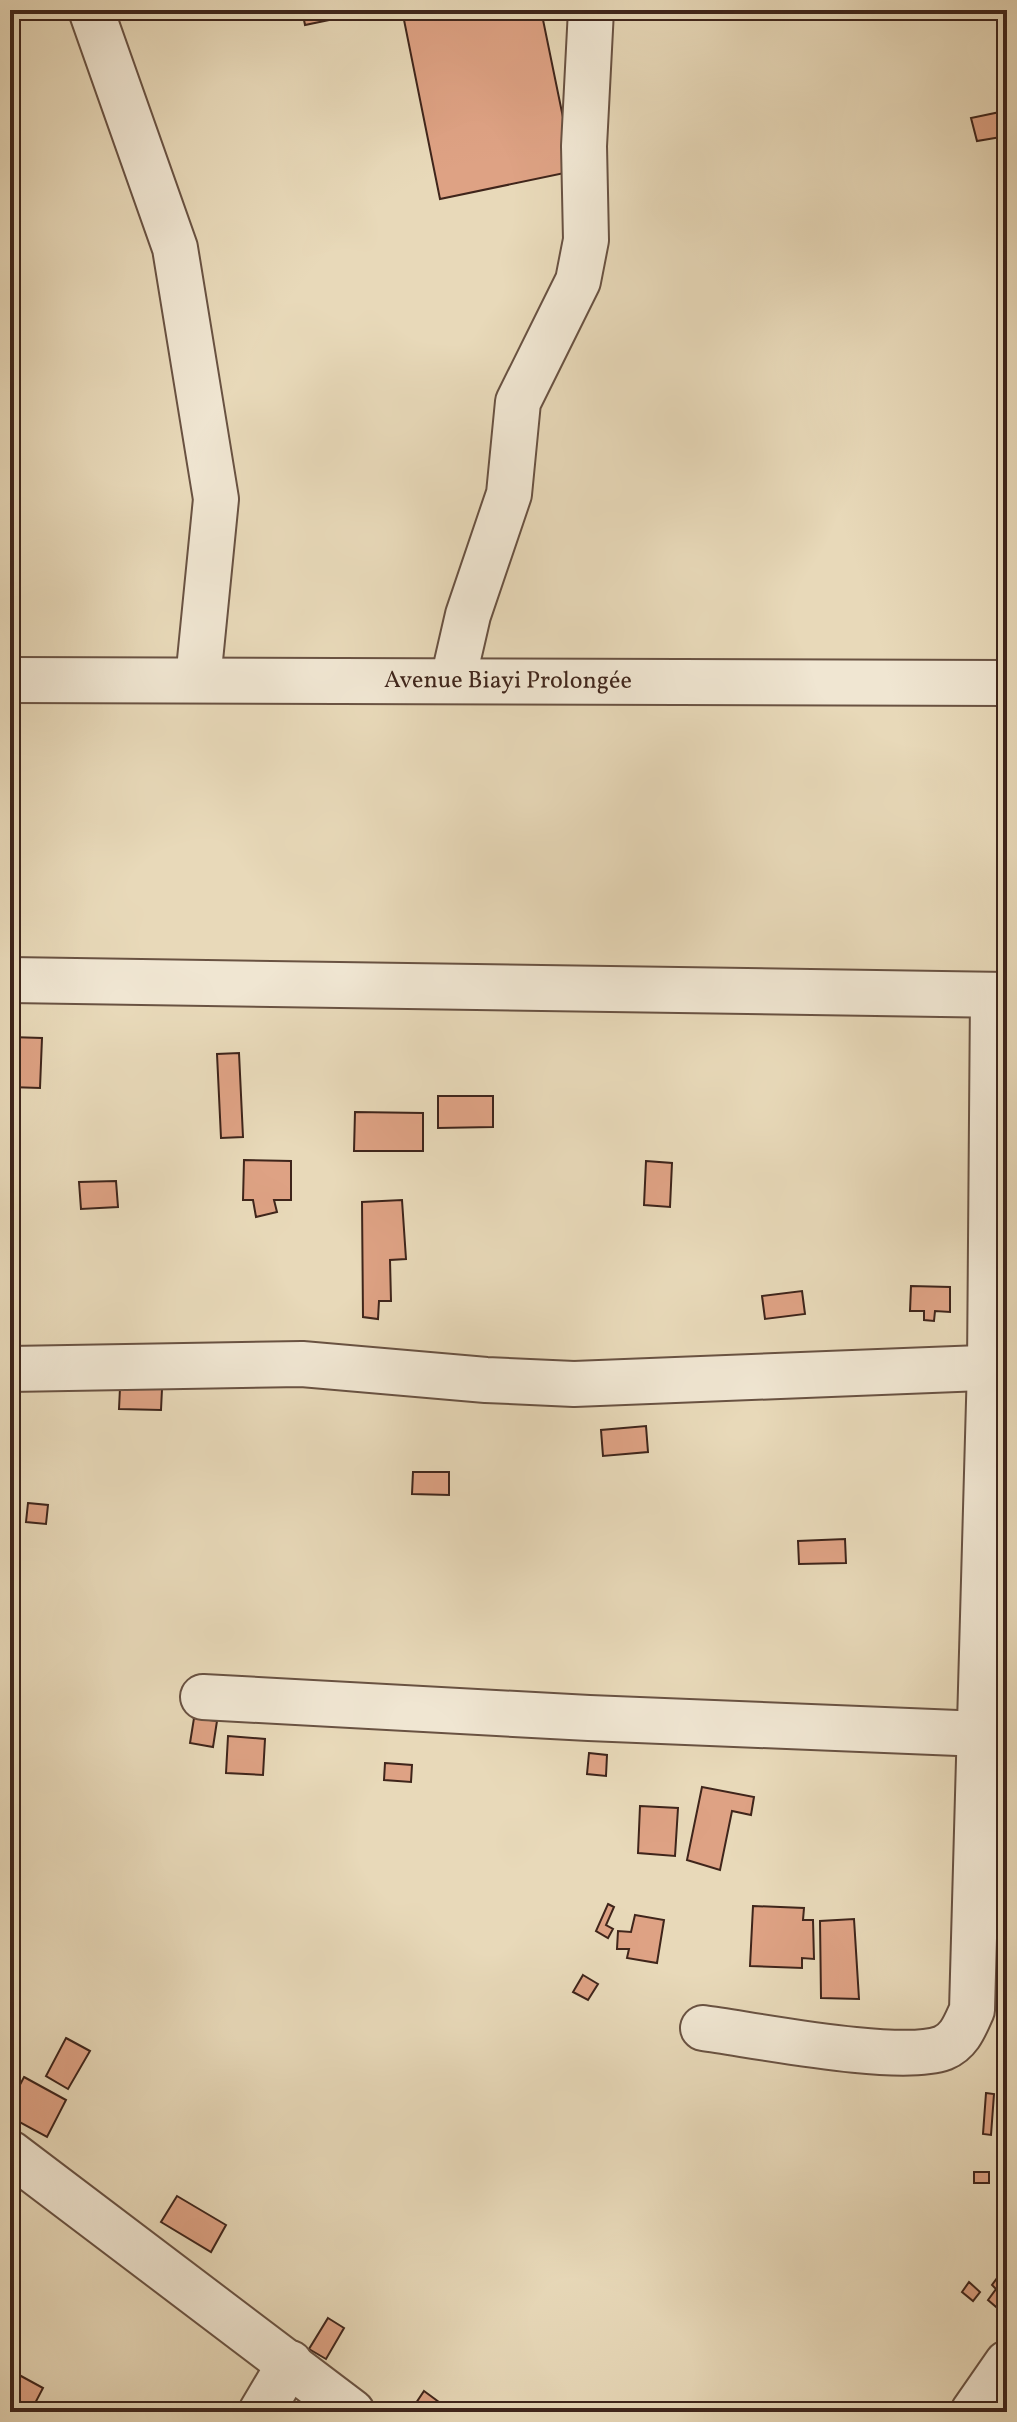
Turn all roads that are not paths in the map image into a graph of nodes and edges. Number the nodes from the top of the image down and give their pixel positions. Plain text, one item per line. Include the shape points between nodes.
1 (91, 10) edge
2 (591, 10) edge
3 (10, 680) edge
4 (198, 680) junction
5 (453, 680) junction
6 (1007, 683) edge
7 (10, 980) edge
8 (1000, 995) edge
9 (998, 1367) edge
10 (10, 1369) edge
11 (203, 1697) dead end
12 (993, 1734) edge
13 (703, 2028) dead end
14 (10, 2153) edge
15 (290, 2363) junction
16 (1007, 2363) edge
17 (261, 2412) edge
18 (352, 2412) edge
19 (973, 2412) edge

1 - 4 street via 175,248 216,499
2 - 5 street via 584,146 586,240 578,281 518,402 509,494 468,615
3 - 4 street, Avenue Biayi Prolongée
4 - 5 street, Avenue Biayi Prolongée
5 - 6 street, Avenue Biayi Prolongée
7 - 8 street
8 - 9 street
9 - 10 street via 574,1384 302,1364
9 - 12 street
11 - 12 street
12 - 13 street via 972,2010 961,2035 943,2048 899,2053
14 - 15 street
15 - 17 street
15 - 18 street
16 - 19 street

